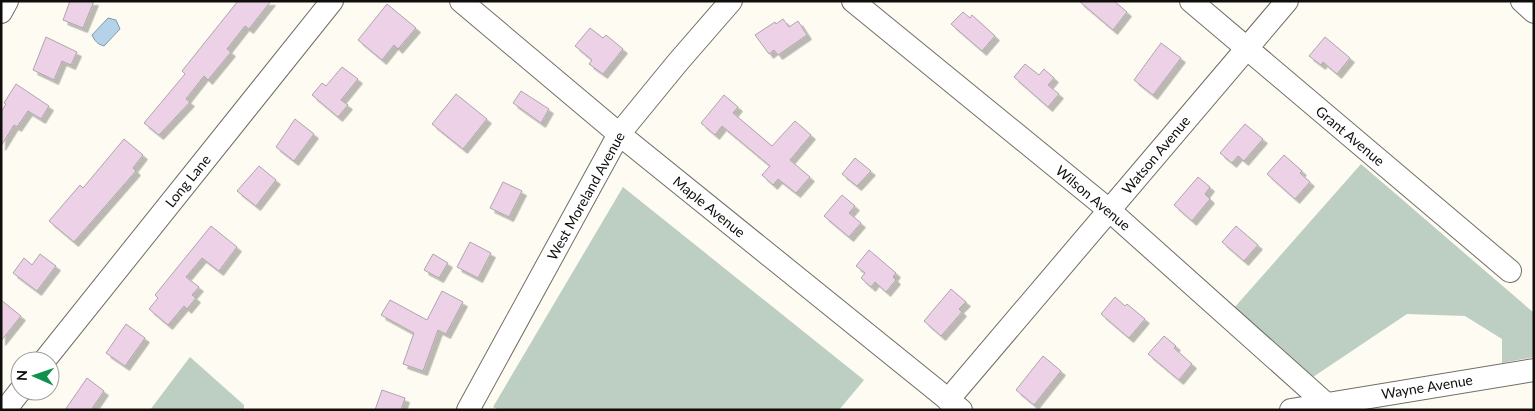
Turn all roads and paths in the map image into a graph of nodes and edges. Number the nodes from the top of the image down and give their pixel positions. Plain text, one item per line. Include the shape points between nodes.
1 (6, 1) edge
2 (332, 1) edge
3 (461, 1) edge
4 (731, 1) edge
5 (853, 1) edge
6 (1190, 1) edge
7 (1287, 1) edge
8 (1522, 1) edge
9 (1, 12) edge
10 (1534, 12) edge
11 (1246, 48) junction
12 (619, 134) junction
13 (1109, 210) junction
14 (1510, 271) dead end
15 (52, 351) edge
16 (1534, 370) edge
17 (1326, 403) junction
18 (955, 405) edge
19 (468, 410) edge
20 (1291, 410) edge

1 - 9 street
2 - 15 street, Long Lane
3 - 12 street, Maple Avenue
4 - 12 street, West Moreland Avenue
5 - 13 street, Wilson Avenue
6 - 11 street, Grant Avenue
7 - 11 street, Watson Avenue
8 - 10 street
11 - 13 street, Watson Avenue
11 - 14 street, Grant Avenue
12 - 18 street, Maple Avenue
12 - 19 street, West Moreland Avenue
13 - 17 street, Wilson Avenue
13 - 18 street, Watson Avenue
16 - 17 street, Wayne Avenue
17 - 20 street, Wayne Avenue

